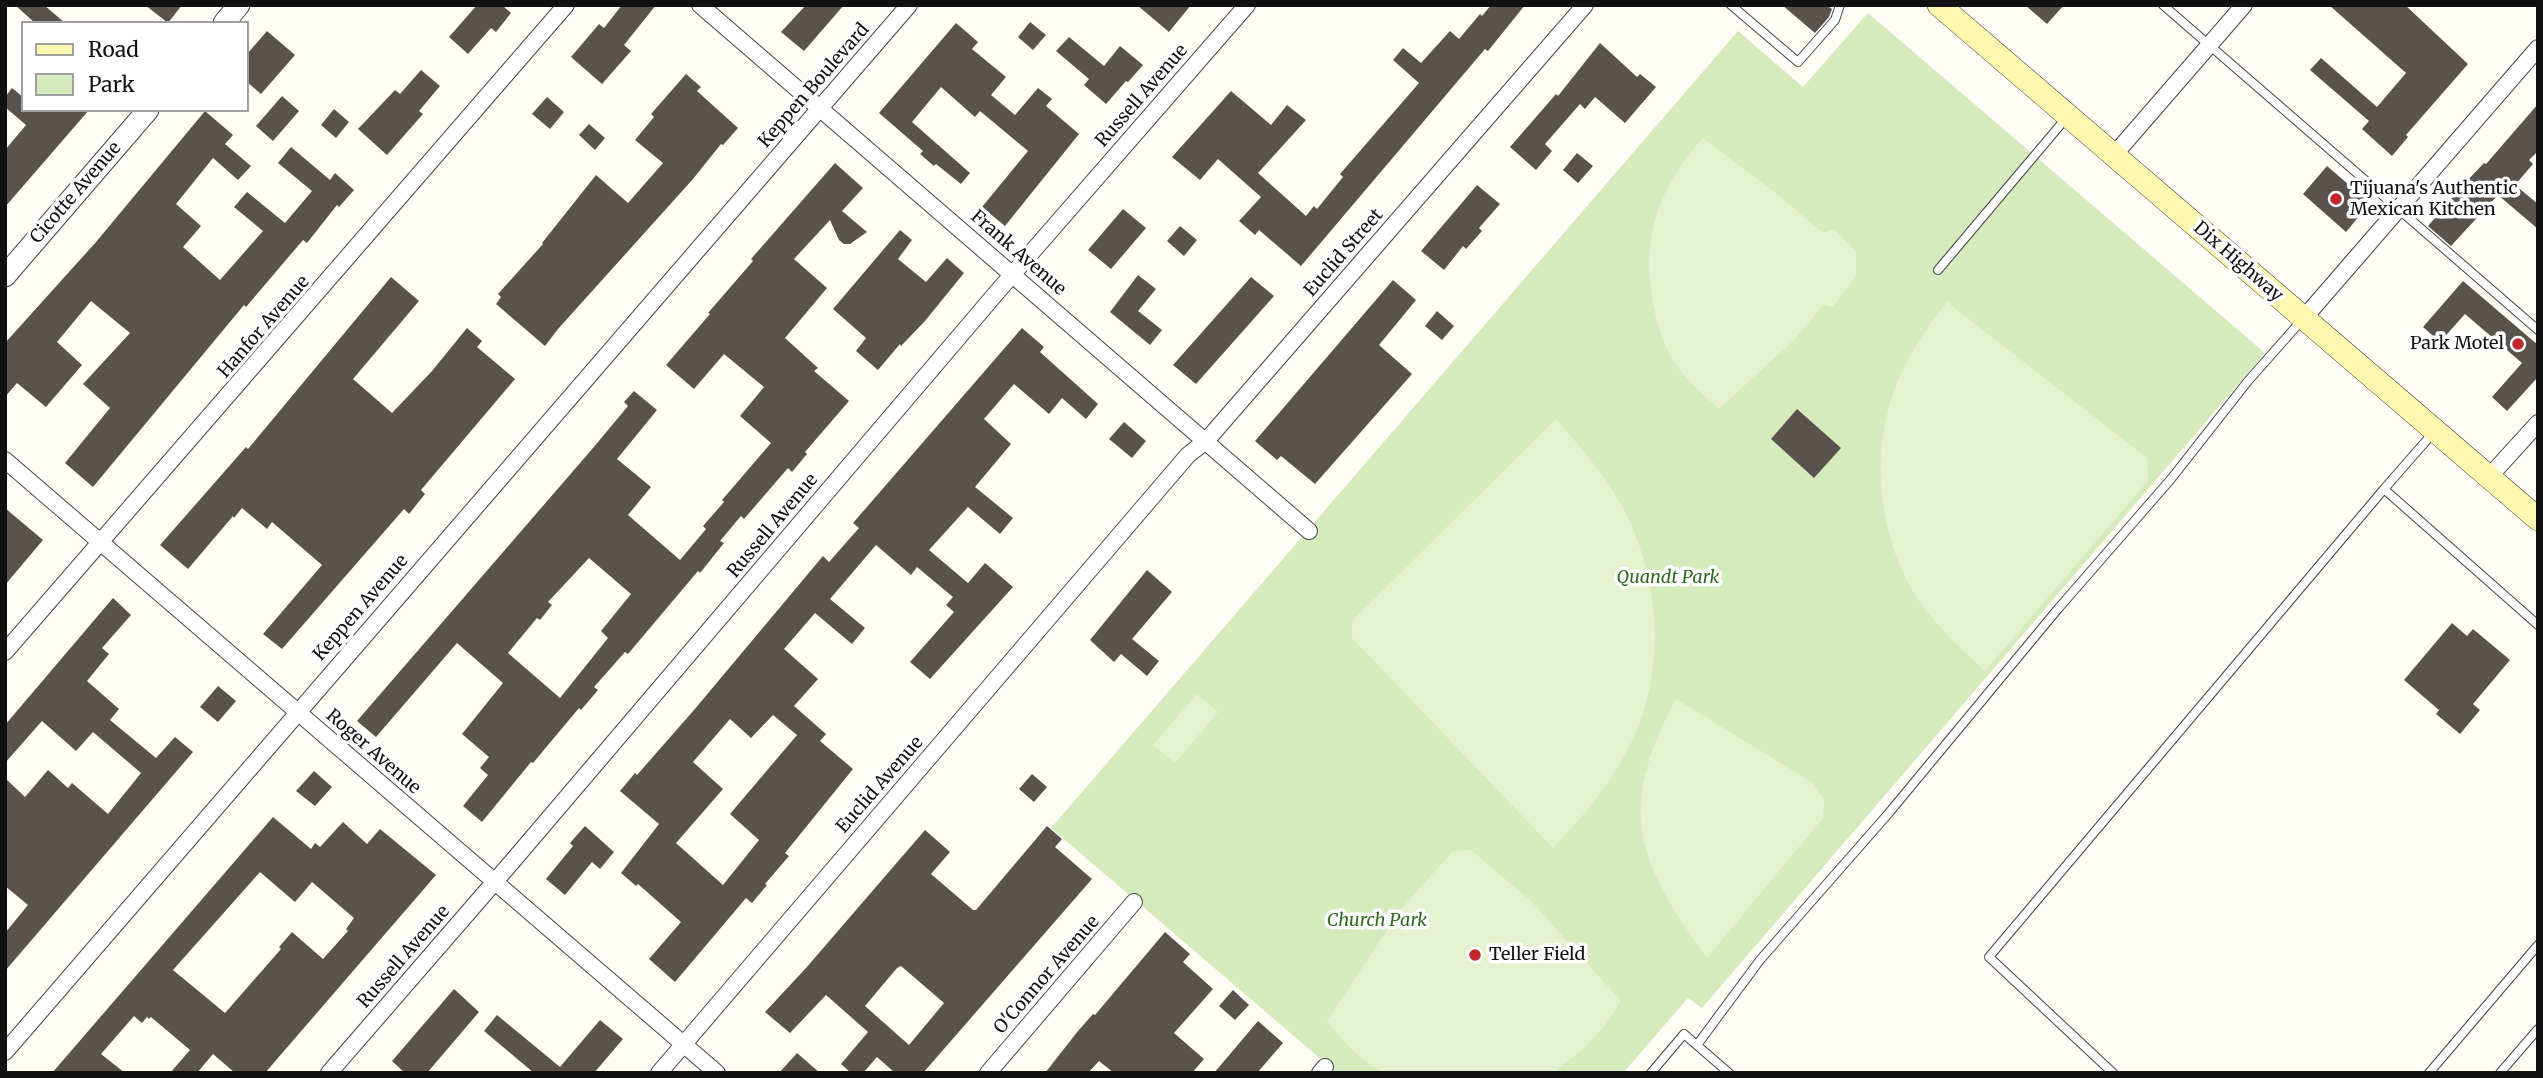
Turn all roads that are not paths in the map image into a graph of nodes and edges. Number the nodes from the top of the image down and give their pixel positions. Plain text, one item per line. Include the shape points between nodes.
1 (239, 5) edge
2 (566, 5) edge
3 (701, 5) edge
4 (909, 5) edge
5 (1247, 5) edge
6 (1586, 5) edge
7 (1731, 5) edge
8 (1840, 5) edge
9 (1939, 5) edge
10 (2163, 5) edge
11 (2244, 5) edge
12 (226, 21) edge
13 (2209, 46) junction
14 (2538, 48) edge
15 (820, 108) junction
16 (146, 112) edge
17 (2068, 116) junction
18 (2114, 155) junction
19 (748, 193) joint
20 (2397, 209) junction
21 (1938, 270) dead end
22 (1012, 274) junction
23 (5, 276) edge
24 (2304, 318) junction
25 (2538, 330) edge
26 (2537, 424) edge
27 (2435, 430) junction
28 (1206, 441) junction
29 (5, 460) edge
30 (2489, 477) junction
31 (2384, 489) junction
32 (2535, 512) edge
33 (1130, 523) joint
34 (1314, 535) dead end
35 (100, 543) junction
36 (2538, 625) edge
37 (5, 652) edge
38 (298, 712) junction
39 (495, 881) junction
40 (1134, 902) dead end
41 (2538, 945) edge
42 (2538, 1029) edge
43 (683, 1044) junction
44 (1697, 1045) junction
45 (5, 1052) edge
46 (329, 1073) edge
47 (659, 1073) edge
48 (716, 1073) edge
49 (988, 1073) edge
50 (1651, 1073) edge
51 (1729, 1073) edge
52 (2113, 1073) edge
53 (2430, 1073) edge
54 (2500, 1073) edge

1 - 12 street
2 - 35 street, Hanfor Avenue
3 - 15 street, Frank Avenue
4 - 15 street, Keppen Boulevard
5 - 22 street, Russell Avenue
6 - 28 street, Euclid Street
7 - 8 lane via 1798,62 1836,20
9 - 17 main road, Dix Highway
10 - 13 lane
11 - 13 street
13 - 18 street
13 - 20 lane
14 - 20 street
15 - 19 street, Keppen Boulevard
15 - 22 street, Frank Avenue
16 - 23 street, Cicotte Avenue
17 - 18 main road, Dix Highway
17 - 21 lane
18 - 24 main road, Dix Highway
19 - 38 street, Keppen Avenue
20 - 24 street
20 - 25 lane
22 - 28 street, Frank Avenue
22 - 39 street, Russell Avenue
24 - 27 main road, Dix Highway
24 - 44 lane via 1760,960
26 - 30 street
27 - 30 main road, Dix Highway
27 - 31 lane
28 - 33 street, Euclid Street via 1188,455
28 - 34 street, Frank Avenue
29 - 35 street, Roger Avenue
30 - 32 main road, Dix Highway
31 - 36 lane
31 - 52 lane via 1989,957
33 - 43 street, Euclid Avenue
35 - 37 street, Hanfor Avenue
35 - 38 street, Roger Avenue
38 - 39 street, Roger Avenue
38 - 45 street, Keppen Avenue
39 - 43 street, Roger Avenue
39 - 46 street, Russell Avenue
40 - 49 street, O'Connor Avenue
41 - 53 lane
42 - 54 lane
43 - 47 street, Euclid Avenue
43 - 48 street, Roger Avenue
44 - 50 lane via 1684,1034
44 - 51 lane

